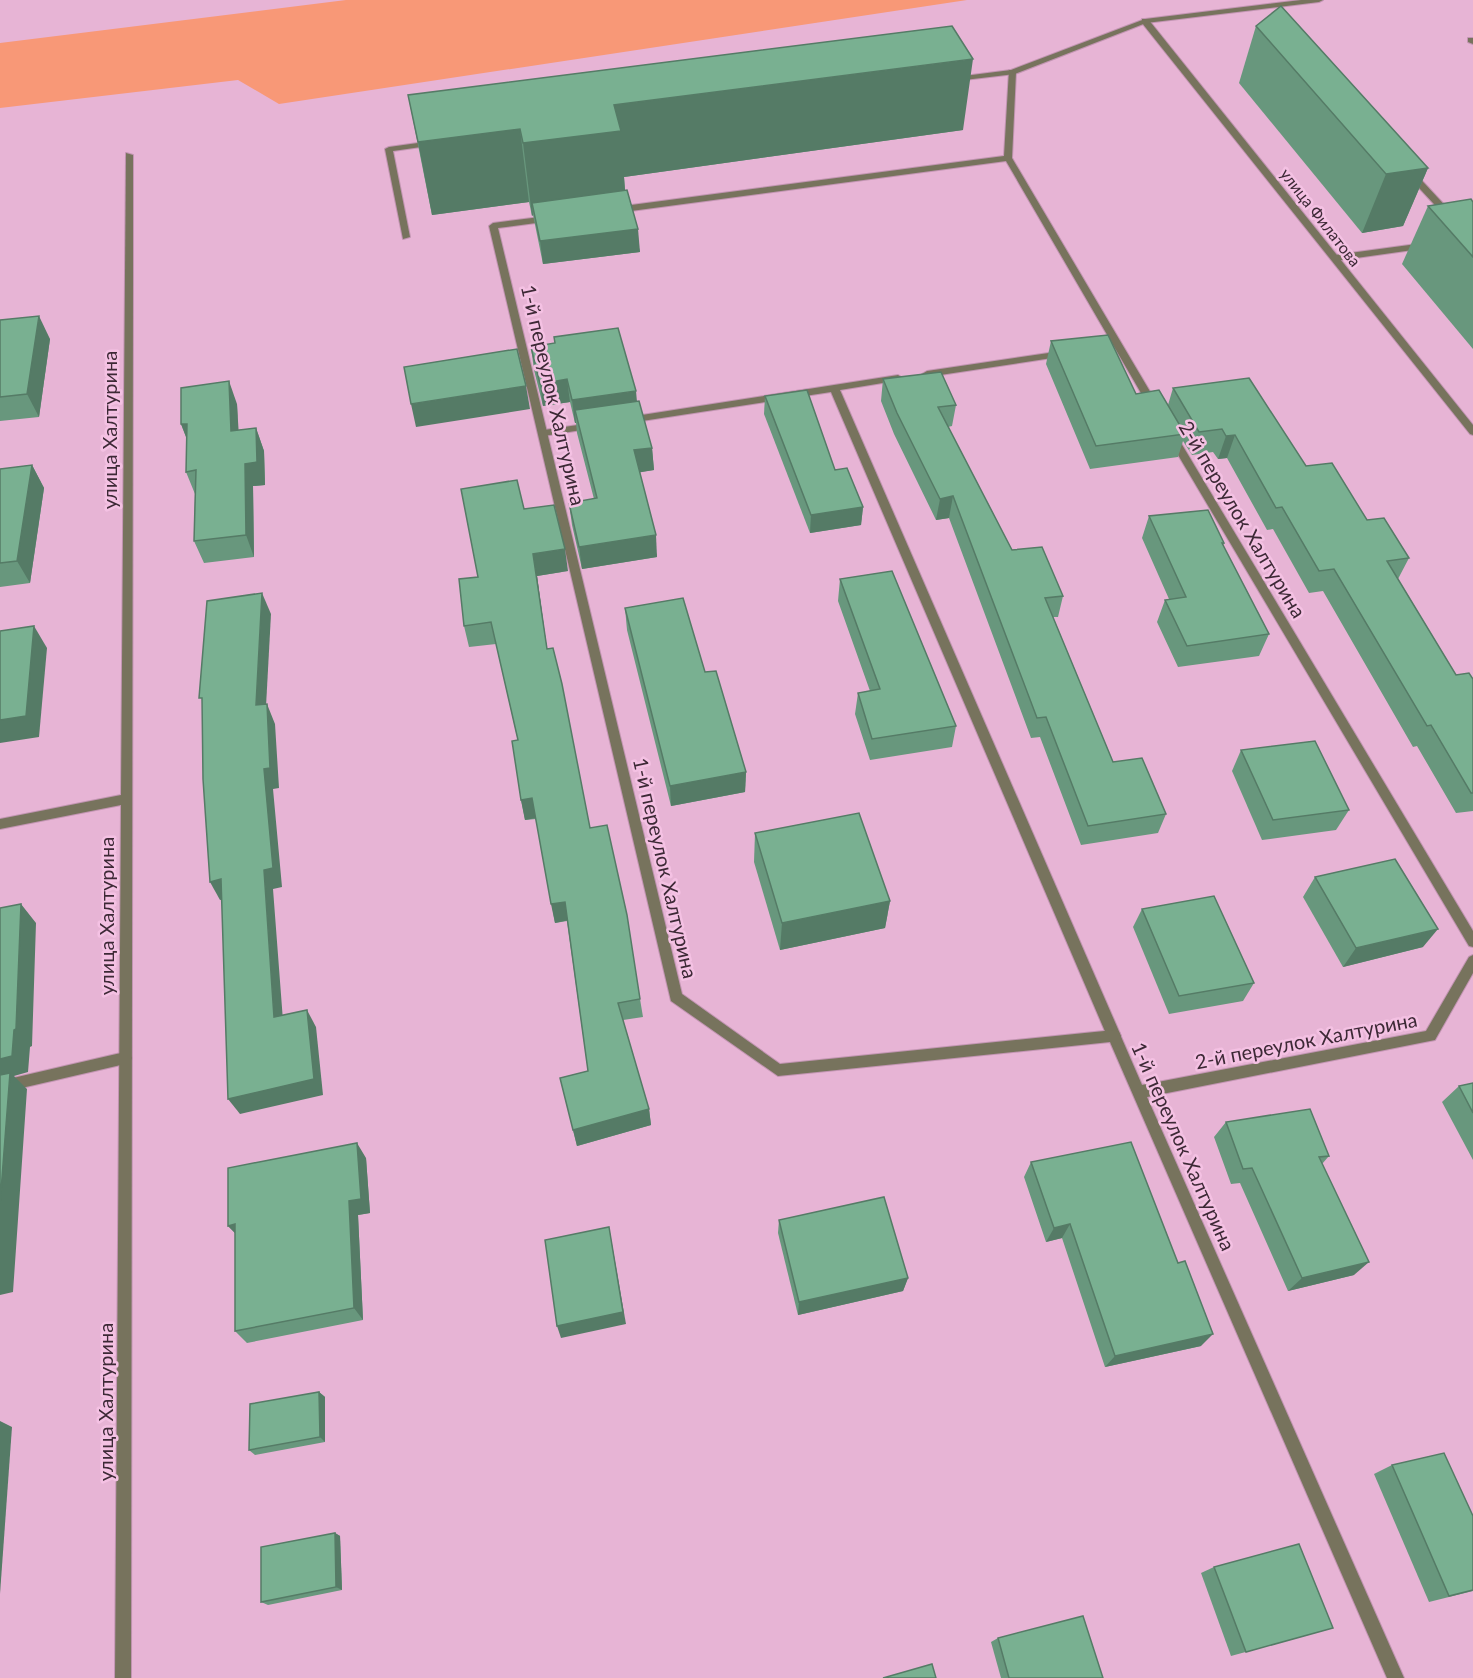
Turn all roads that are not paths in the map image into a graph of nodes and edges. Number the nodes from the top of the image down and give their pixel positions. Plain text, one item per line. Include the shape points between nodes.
1 (1319, 0) edge
2 (1145, 21) junction
3 (1012, 72) junction
4 (942, 80) edge
5 (436, 143) edge
6 (129, 155) dead end
7 (1008, 159) junction
8 (1400, 162) edge
9 (610, 211) edge
10 (563, 217) edge
11 (1455, 222) edge
12 (406, 237) dead end
13 (1437, 244) edge
14 (1335, 258) junction
15 (1117, 345) junction
16 (1105, 347) edge
17 (1070, 352) edge
18 (917, 375) edge
19 (905, 377) edge
20 (834, 388) junction
21 (1160, 417) edge
22 (1166, 428) edge
23 (1473, 432) edge
24 (544, 433) junction
25 (126, 799) junction
26 (0, 824) edge
27 (1473, 942) edge
28 (1473, 961) edge
29 (1114, 1036) junction
30 (125, 1058) junction
31 (0, 1087) edge
32 (1140, 1092) junction
33 (123, 1678) edge
34 (1396, 1678) edge

1 - 2 street
2 - 3 street
2 - 14 street, улица Филатова
3 - 4 street
3 - 7 street
5 - 12 street via 389,148
6 - 25 street, улица Халтурина
7 - 9 street
7 - 15 street, 2-й переулок Халтурина
8 - 11 street
10 - 24 street, 1-й переулок Халтурина via 493,226
13 - 14 street
14 - 23 street, улица Филатова
15 - 16 street
15 - 21 street, 2-й переулок Халтурина
17 - 18 street
19 - 20 street
20 - 24 street
20 - 29 street
22 - 27 street, 2-й переулок Халтурина
24 - 29 street, 1-й переулок Халтурина via 676,997 778,1070
25 - 26 street
25 - 30 street, улица Халтурина
28 - 32 street, 2-й переулок Халтурина via 1430,1036
29 - 32 street, 1-й переулок Халтурина
30 - 31 street
30 - 33 street, улица Халтурина
32 - 34 street, 1-й переулок Халтурина

